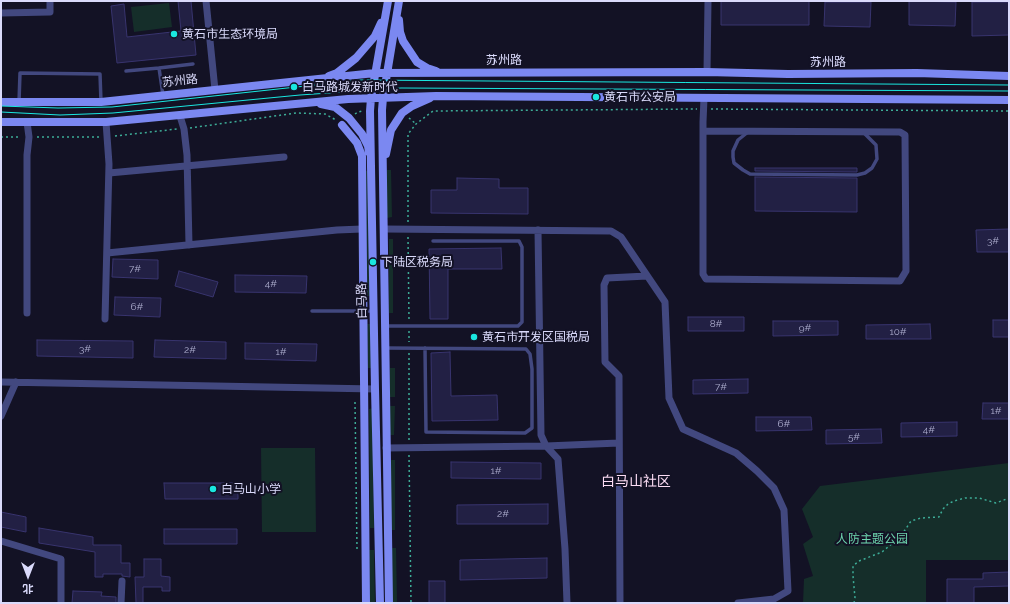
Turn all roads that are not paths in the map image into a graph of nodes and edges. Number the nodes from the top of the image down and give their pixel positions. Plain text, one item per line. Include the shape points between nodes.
1 (50, 1) edge
2 (206, 1) edge
3 (708, 1) edge
4 (387, 3) edge
5 (398, 4) edge
6 (1, 13) edge
7 (193, 64) dead end
8 (159, 68) junction
9 (126, 70) dead end
10 (707, 72) junction
11 (375, 73) junction
12 (443, 73) junction
13 (387, 74) junction
14 (1009, 76) edge
15 (320, 80) junction
16 (215, 90) junction
17 (163, 95) junction
18 (436, 96) junction
19 (371, 98) junction
20 (383, 98) junction
21 (704, 98) junction
22 (1009, 100) edge
23 (1, 102) edge
24 (19, 102) junction
25 (101, 102) junction
26 (314, 102) junction
27 (180, 116) junction
28 (1, 122) edge
29 (27, 122) junction
30 (106, 122) junction
31 (342, 124) road end
32 (703, 131) junction
33 (749, 131) junction
34 (863, 132) junction
35 (284, 157) dead end
36 (383, 161) junction
37 (187, 166) junction
38 (372, 171) junction
39 (109, 173) junction
40 (362, 229) junction
41 (384, 229) junction
42 (538, 230) junction
43 (433, 241) dead end
44 (189, 245) junction
45 (107, 253) junction
46 (647, 276) junction
47 (374, 310) junction
48 (312, 311) dead end
49 (363, 311) junction
50 (27, 313) dead end
51 (105, 319) dead end
52 (385, 326) junction
53 (385, 348) junction
54 (425, 348) junction
55 (1, 382) edge
56 (16, 382) junction
57 (364, 388) junction
58 (375, 389) junction
59 (1, 416) edge
60 (619, 444) junction
61 (546, 446) junction
62 (386, 448) junction
63 (1, 541) edge
64 (122, 581) dead end
65 (61, 603) edge
66 (121, 603) edge
67 (366, 603) edge
68 (380, 603) edge
69 (389, 603) edge
70 (567, 603) edge
71 (620, 603) edge
72 (738, 603) edge

1 - 6 street via 50,12
2 - 16 street
3 - 10 street
4 - 11 main road, 白马路
4 - 15 main road via 375,36 356,58 337,73
5 - 12 main road via 403,41 417,62
5 - 13 main road, 白马路
7 - 8 lane
8 - 9 lane
8 - 17 lane
10 - 12 main road, 苏州路
10 - 14 main road, 苏州路
11 - 13 main road, 苏州路
11 - 15 main road, 苏州路
11 - 19 main road, 白马路
12 - 13 main road, 苏州路
13 - 20 main road, 白马路
15 - 16 main road, 苏州路
16 - 17 main road, 苏州路
17 - 25 main road, 苏州路
18 - 20 main road
18 - 21 main road
18 - 36 main road via 412,106 402,114 391,130
19 - 20 main road
19 - 26 main road
19 - 38 main road, 白马路
20 - 36 main road, 白马路
21 - 22 main road
21 - 32 street
23 - 24 main road, 苏州路
24 - 25 main road, 苏州路
24 - 25 lane via 20,73 28,73 100,74
26 - 27 main road
26 - 38 main road via 335,107 356,126 368,146
27 - 30 main road
27 - 37 street via 184,129
28 - 29 main road
29 - 30 main road
29 - 50 street
30 - 39 street
31 - 40 main road via 357,143 362,156
32 - 33 street
32 - 34 street via 703,274 706,279 900,281 906,271 904,135 900,132
33 - 34 street
33 - 34 lane via 738,140 732,157 734,163 750,174 849,175 866,173 877,159 876,146
35 - 37 street
36 - 41 main road, 白马路
37 - 39 street
37 - 44 street
38 - 47 main road, 白马路
39 - 45 street
40 - 44 street
40 - 49 main road
41 - 42 street
41 - 52 main road, 白马路
42 - 46 street via 611,231 621,237
42 - 61 street via 541,435
43 - 52 lane via 519,241 522,248 522,322 518,326
44 - 45 street
45 - 51 street
46 - 60 street via 608,278 604,285 605,362 619,376
46 - 72 street via 665,302 669,398 684,428 736,453 757,470 774,488 784,510 788,591 774,599
47 - 49 lane
47 - 58 main road, 白马路
48 - 49 lane
49 - 57 main road
52 - 53 main road, 白马路
53 - 54 lane
53 - 62 main road, 白马路
54 - 54 lane via 526,349 530,354 532,369 532,428 525,433 426,432
55 - 56 street
56 - 57 street
56 - 59 street
57 - 58 street
57 - 67 main road
58 - 68 main road, 白马路
60 - 61 street
60 - 71 street
61 - 62 street
61 - 70 street via 558,459
62 - 69 main road, 白马路
63 - 65 street via 61,559
64 - 66 street

